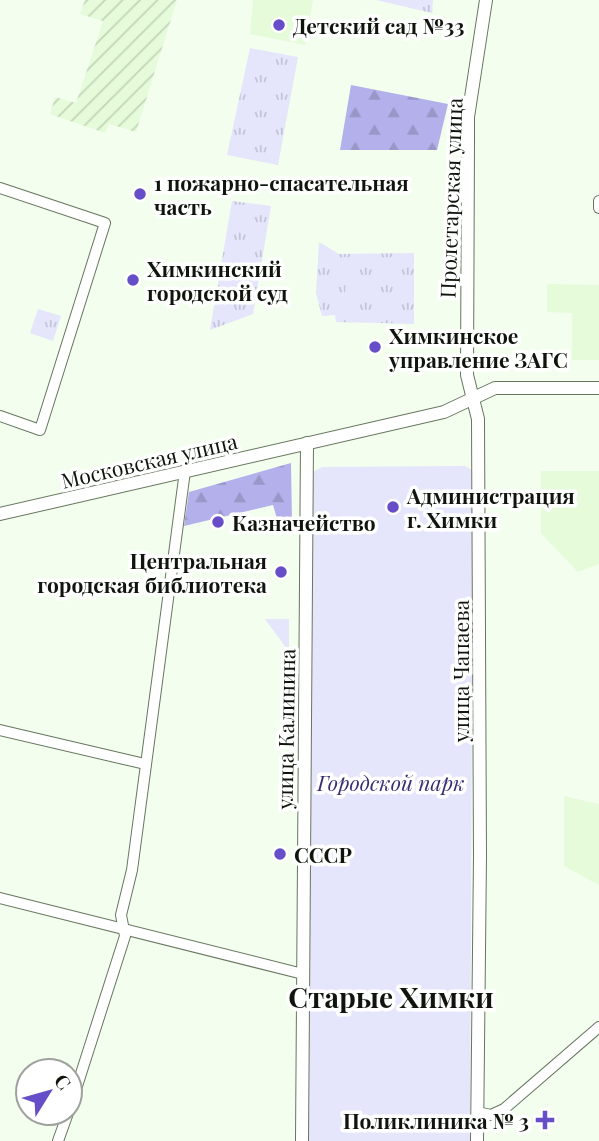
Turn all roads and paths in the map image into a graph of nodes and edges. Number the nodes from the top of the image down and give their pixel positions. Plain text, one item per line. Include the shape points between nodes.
1 (486, 0) edge
2 (0, 188) edge
3 (599, 388) edge
4 (477, 395) junction
5 (0, 416) edge
6 (312, 443) junction
7 (185, 471) junction
8 (0, 514) edge
9 (0, 730) edge
10 (145, 764) junction
11 (0, 898) edge
12 (122, 929) junction
13 (303, 974) junction
14 (599, 1027) edge
15 (84, 1065) edge
16 (477, 1112) junction
17 (302, 1141) edge
18 (477, 1141) edge

1 - 4 street, Пролетарская улица via 468,117 467,375
2 - 5 street via 105,223 40,430
3 - 4 street, Московская улица via 495,388
4 - 6 street, Московская улица via 444,412
4 - 16 street, улица Чапаева
6 - 7 street, Московская улица
6 - 13 street, улица Калинина
7 - 8 street, Московская улица
7 - 10 street
9 - 10 street
10 - 12 street
11 - 12 street
12 - 13 street
12 - 15 street via 125,936
13 - 17 street, улица Калинина
14 - 16 street via 504,1109 491,1115
16 - 18 street, улица Чапаева

